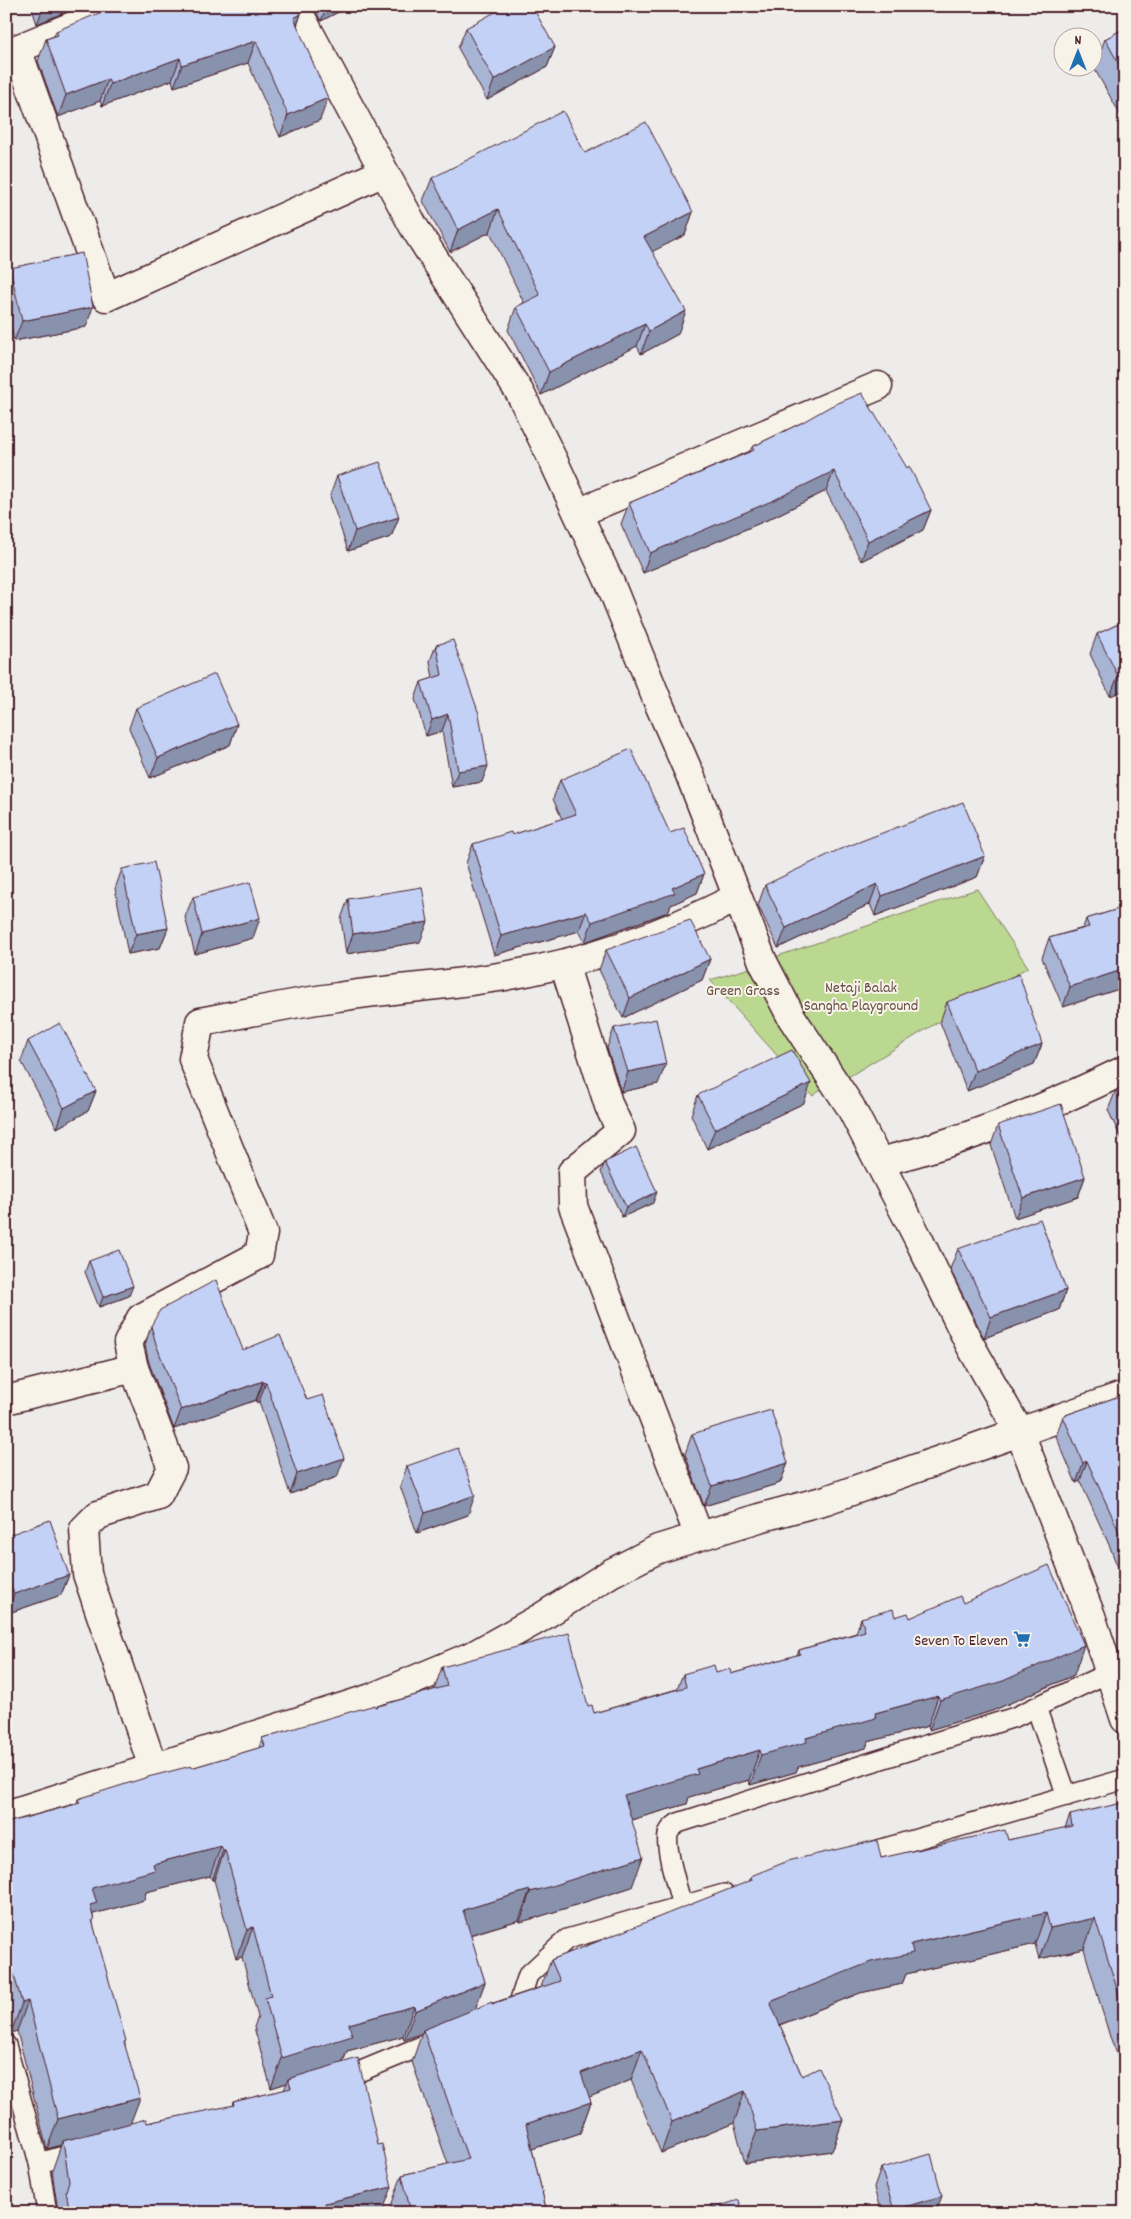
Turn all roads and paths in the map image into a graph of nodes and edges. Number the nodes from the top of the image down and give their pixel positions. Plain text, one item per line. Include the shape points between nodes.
1 (121, 6) edge
2 (295, 6) edge
3 (384, 172) junction
4 (878, 386) dead end
5 (578, 513) junction
6 (736, 898) junction
7 (564, 964) junction
8 (1125, 1070) edge
9 (879, 1162) junction
10 (134, 1368) junction
11 (1125, 1396) edge
12 (6, 1400) edge
13 (1020, 1434) junction
14 (699, 1536) junction
15 (1110, 1672) junction
16 (1036, 1707) junction
17 (1125, 1719) edge
18 (154, 1767) junction
19 (1125, 1779) edge
20 (1067, 1796) junction
21 (6, 1815) edge
22 (832, 1863) edge
23 (738, 1890) edge
24 (682, 1906) junction
25 (491, 2017) edge
26 (454, 2032) edge
27 (6, 2045) edge
28 (316, 2087) edge
29 (96, 2148) edge
30 (39, 2163) junction
31 (47, 2213) edge

1 - 3 street via 17,49 106,297
2 - 3 street
3 - 5 street via 414,227 520,393
4 - 5 street
5 - 6 street via 690,775
6 - 7 street via 674,927
6 - 9 street via 762,962 788,1010 850,1106
7 - 10 street via 493,978 338,997 200,1022 193,1059 263,1233 259,1255 141,1318 128,1343
7 - 14 street via 609,1106 622,1131 572,1172 573,1206
8 - 9 street via 951,1142
9 - 13 street via 969,1343
10 - 12 street
10 - 18 street via 172,1468 158,1495 98,1515 84,1529 87,1574
11 - 13 street
13 - 14 street via 826,1500
13 - 15 street
14 - 18 street via 639,1557 474,1654 397,1687
15 - 16 lane
15 - 17 street
16 - 20 lane
16 - 24 lane via 678,1824 668,1834
18 - 21 street
19 - 20 lane
20 - 22 lane
23 - 24 lane
24 - 25 lane via 568,1939 528,1974 518,2006
26 - 28 lane
27 - 30 lane
29 - 30 lane
30 - 31 lane

